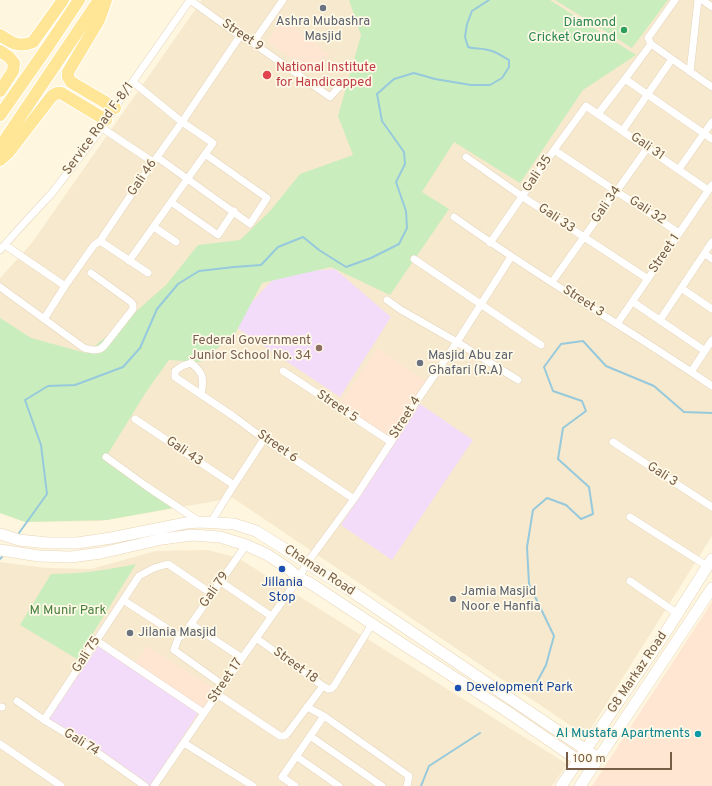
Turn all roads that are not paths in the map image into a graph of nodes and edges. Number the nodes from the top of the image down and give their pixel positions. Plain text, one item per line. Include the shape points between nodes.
1 (63, 0) edge
2 (79, 0) edge
3 (99, 0) edge
4 (106, 0) edge
5 (190, 0) edge
6 (283, 0) edge
7 (675, 0) edge
8 (698, 0) edge
9 (702, 0) edge
10 (712, 7) edge
11 (240, 36) junction
12 (4, 38) edge
13 (253, 43) junction
14 (651, 44) junction
15 (0, 51) edge
16 (672, 60) junction
17 (690, 72) junction
18 (625, 79) junction
19 (133, 82) junction
20 (340, 86) dead end
21 (712, 87) edge
22 (0, 91) edge
23 (647, 94) junction
24 (586, 106) joint
25 (115, 108) junction
26 (598, 114) junction
27 (0, 116) edge
28 (182, 122) junction
29 (712, 122) edge
30 (104, 124) junction
31 (622, 130) junction
32 (704, 134) junction
33 (712, 140) edge
34 (0, 147) edge
35 (648, 148) junction
36 (554, 150) junction
37 (205, 154) junction
38 (466, 158) dead end
39 (155, 159) junction
40 (0, 160) edge
41 (679, 169) junction
42 (187, 179) junction
43 (710, 187) edge
44 (617, 192) junction
45 (523, 197) junction
46 (171, 202) junction
47 (234, 211) junction
48 (454, 217) dead end
49 (154, 226) junction
50 (679, 233) junction
51 (584, 238) junction
52 (100, 241) junction
53 (176, 242) dead end
54 (712, 242) edge
55 (490, 243) junction
56 (2, 248) edge
57 (704, 254) junction
58 (512, 257) junction
59 (414, 259) dead end
60 (712, 259) edge
61 (129, 261) junction
62 (91, 273) dead end
63 (148, 273) dead end
64 (648, 279) junction
65 (552, 282) junction
66 (65, 286) junction
67 (0, 287) edge
68 (681, 288) junction
69 (387, 300) dead end
70 (633, 302) junction
71 (481, 304) junction
72 (712, 308) edge
73 (44, 319) junction
74 (660, 320) junction
75 (617, 324) junction
76 (712, 340) edge
77 (457, 342) junction
78 (541, 345) dead end
79 (705, 351) junction
80 (283, 371) dead end
81 (691, 372) junction
82 (518, 380) dead end
83 (712, 386) edge
84 (200, 394) junction
85 (135, 419) dead end
86 (264, 439) junction
87 (391, 442) junction
88 (613, 442) dead end
89 (106, 457) dead end
90 (234, 485) junction
91 (354, 499) junction
92 (712, 507) edge
93 (630, 517) dead end
94 (206, 522) junction
95 (0, 534) edge
96 (246, 545) junction
97 (0, 550) edge
98 (307, 563) junction
99 (709, 568) edge
100 (299, 578) junction
101 (630, 581) dead end
102 (221, 582) junction
103 (712, 588) edge
104 (212, 594) junction
105 (122, 600) junction
106 (678, 614) junction
107 (271, 616) junction
108 (191, 624) junction
109 (372, 624) junction
110 (179, 636) junction
111 (256, 638) junction
112 (97, 641) junction
113 (649, 657) junction
114 (242, 658) junction
115 (660, 665) junction
116 (223, 685) junction
117 (323, 686) junction
118 (217, 694) junction
119 (17, 701) dead end
120 (307, 707) junction
121 (204, 713) junction
122 (324, 716) junction
123 (44, 720) junction
124 (310, 736) junction
125 (184, 743) junction
126 (0, 744) edge
127 (585, 750) junction
128 (296, 756) junction
129 (598, 758) junction
130 (578, 760) junction
131 (591, 769) junction
132 (61, 786) edge
133 (145, 786) edge
134 (154, 786) edge
135 (254, 786) edge
136 (295, 786) edge
137 (339, 786) edge
138 (382, 786) edge
139 (407, 786) edge
140 (561, 786) edge
141 (580, 786) edge

1 - 12 main road via 32,42 20,45
2 - 27 main road
3 - 34 main road
4 - 25 main road via 98,20 68,72 68,77 71,82
5 - 11 street, Street 9
5 - 19 street, Service Road F-8/1
6 - 13 street
7 - 14 street via 648,38
8 - 17 street
9 - 10 street
11 - 13 street, Street 9
11 - 28 street, Gali 46
13 - 20 street, Street 9 via 330,97
14 - 16 street
14 - 18 street
15 - 22 main road via 14,63 13,71
16 - 17 street
16 - 23 street
17 - 21 street
18 - 23 street
18 - 26 street
19 - 25 street, Service Road F-8/1
19 - 28 street
23 - 31 street
23 - 32 street
24 - 26 street, Gali 31
24 - 36 street, Gali 35
25 - 30 street, Service Road F-8/1
26 - 31 street, Gali 31
28 - 37 street via 213,143
28 - 39 street, Gali 46
29 - 32 street
30 - 39 street
30 - 40 main road via 62,93 57,93
30 - 56 street, Service Road F-8/1 via 52,194
31 - 35 street, Gali 31
32 - 33 street
32 - 41 street
35 - 41 street, Gali 31
35 - 44 street, Gali 34
36 - 44 street, Gali 32
36 - 45 street, Gali 35
37 - 42 street
37 - 47 street via 267,198 250,224
38 - 45 street, Gali 33
39 - 42 street
39 - 52 street, Gali 46
41 - 43 street, Gali 31
42 - 46 street
42 - 47 street
43 - 50 street, Street 1
44 - 50 street, Gali 32
44 - 51 street, Gali 34
45 - 51 street, Gali 33
45 - 55 street, Gali 35
46 - 47 street via 218,235
46 - 49 street
48 - 55 street, Street 3
49 - 53 street
49 - 61 street
50 - 64 street, Street 1
51 - 64 street, Gali 33
51 - 65 street, Gali 34
52 - 61 street
52 - 66 street, Gali 46 via 94,245
54 - 57 street
55 - 58 street, Street 3
56 - 66 street
57 - 60 street
57 - 68 street
58 - 65 street, Street 3
58 - 71 street, Street 4
59 - 71 street
61 - 63 street
62 - 73 street via 133,305 133,309 101,349 94,351 84,348
64 - 70 street, Street 1
65 - 75 street, Street 3
66 - 73 street, Gali 46
67 - 73 street
68 - 72 street
68 - 74 street
69 - 77 street
70 - 74 street
70 - 75 street, Street 1
71 - 77 street, Street 4
71 - 78 street
74 - 79 street
75 - 81 street, Street 3
76 - 79 street
77 - 82 street
77 - 87 street, Street 4
79 - 81 street
80 - 87 street, Street 5
81 - 83 street, Street 3
84 - 84 street, Street 6 via 203,378 198,369 191,363 175,371 175,377
84 - 86 street, Street 6
85 - 90 street, Gali 43
86 - 90 street
86 - 91 street, Street 6
87 - 91 street, Street 4
88 - 92 street, Gali 3
89 - 94 street via 146,486
90 - 94 street
91 - 98 street, Street 4
93 - 99 street
94 - 95 street, Chaman Road via 186,523 77,543 19,540
94 - 98 street, Chaman Road via 234,524 256,531
96 - 97 street, Chaman Road via 220,537 192,535 71,557 38,556
96 - 100 street, Chaman Road via 268,556
96 - 102 street, Gali 79
98 - 100 street, Street 4
98 - 127 street, Chaman Road
99 - 106 street, G8 Markaz Road
100 - 107 street, Street 17
100 - 109 street, Chaman Road
101 - 106 street
102 - 104 street, Gali 79
102 - 107 street
103 - 115 street, G8 Markaz Road
104 - 105 street, Gali 75 via 168,564 138,576
104 - 108 street, Gali 79
105 - 110 street
105 - 112 street, Gali 75
106 - 113 street, G8 Markaz Road
107 - 111 street, Street 17
108 - 110 street, Gali 79 via 182,636
108 - 114 street
109 - 117 street, Street 18 via 334,686 328,689
109 - 130 street, Chaman Road
110 - 116 street via 174,650
111 - 114 street, Street 17
111 - 117 street, Street 18
112 - 121 street
112 - 123 street, Gali 75
113 - 115 street
113 - 127 street, G8 Markaz Road
114 - 116 street, Street 17
115 - 129 street, G8 Markaz Road
116 - 118 street, Street 17
117 - 120 street
118 - 120 street via 280,736 287,734
118 - 121 street, Street 17
119 - 123 street, Gali 74
120 - 122 street
121 - 125 street, Street 17
122 - 124 street
122 - 139 street via 409,776
123 - 133 street, Gali 74 via 94,750
124 - 128 street
124 - 138 street
125 - 134 street, Street 17
125 - 135 street
126 - 132 street
127 - 129 street, Chaman Road
127 - 130 street, G8 Markaz Road
128 - 136 street via 282,777
128 - 137 street
129 - 131 street, G8 Markaz Road
130 - 131 street, Chaman Road
130 - 140 street, G8 Markaz Road
131 - 141 street, G8 Markaz Road

